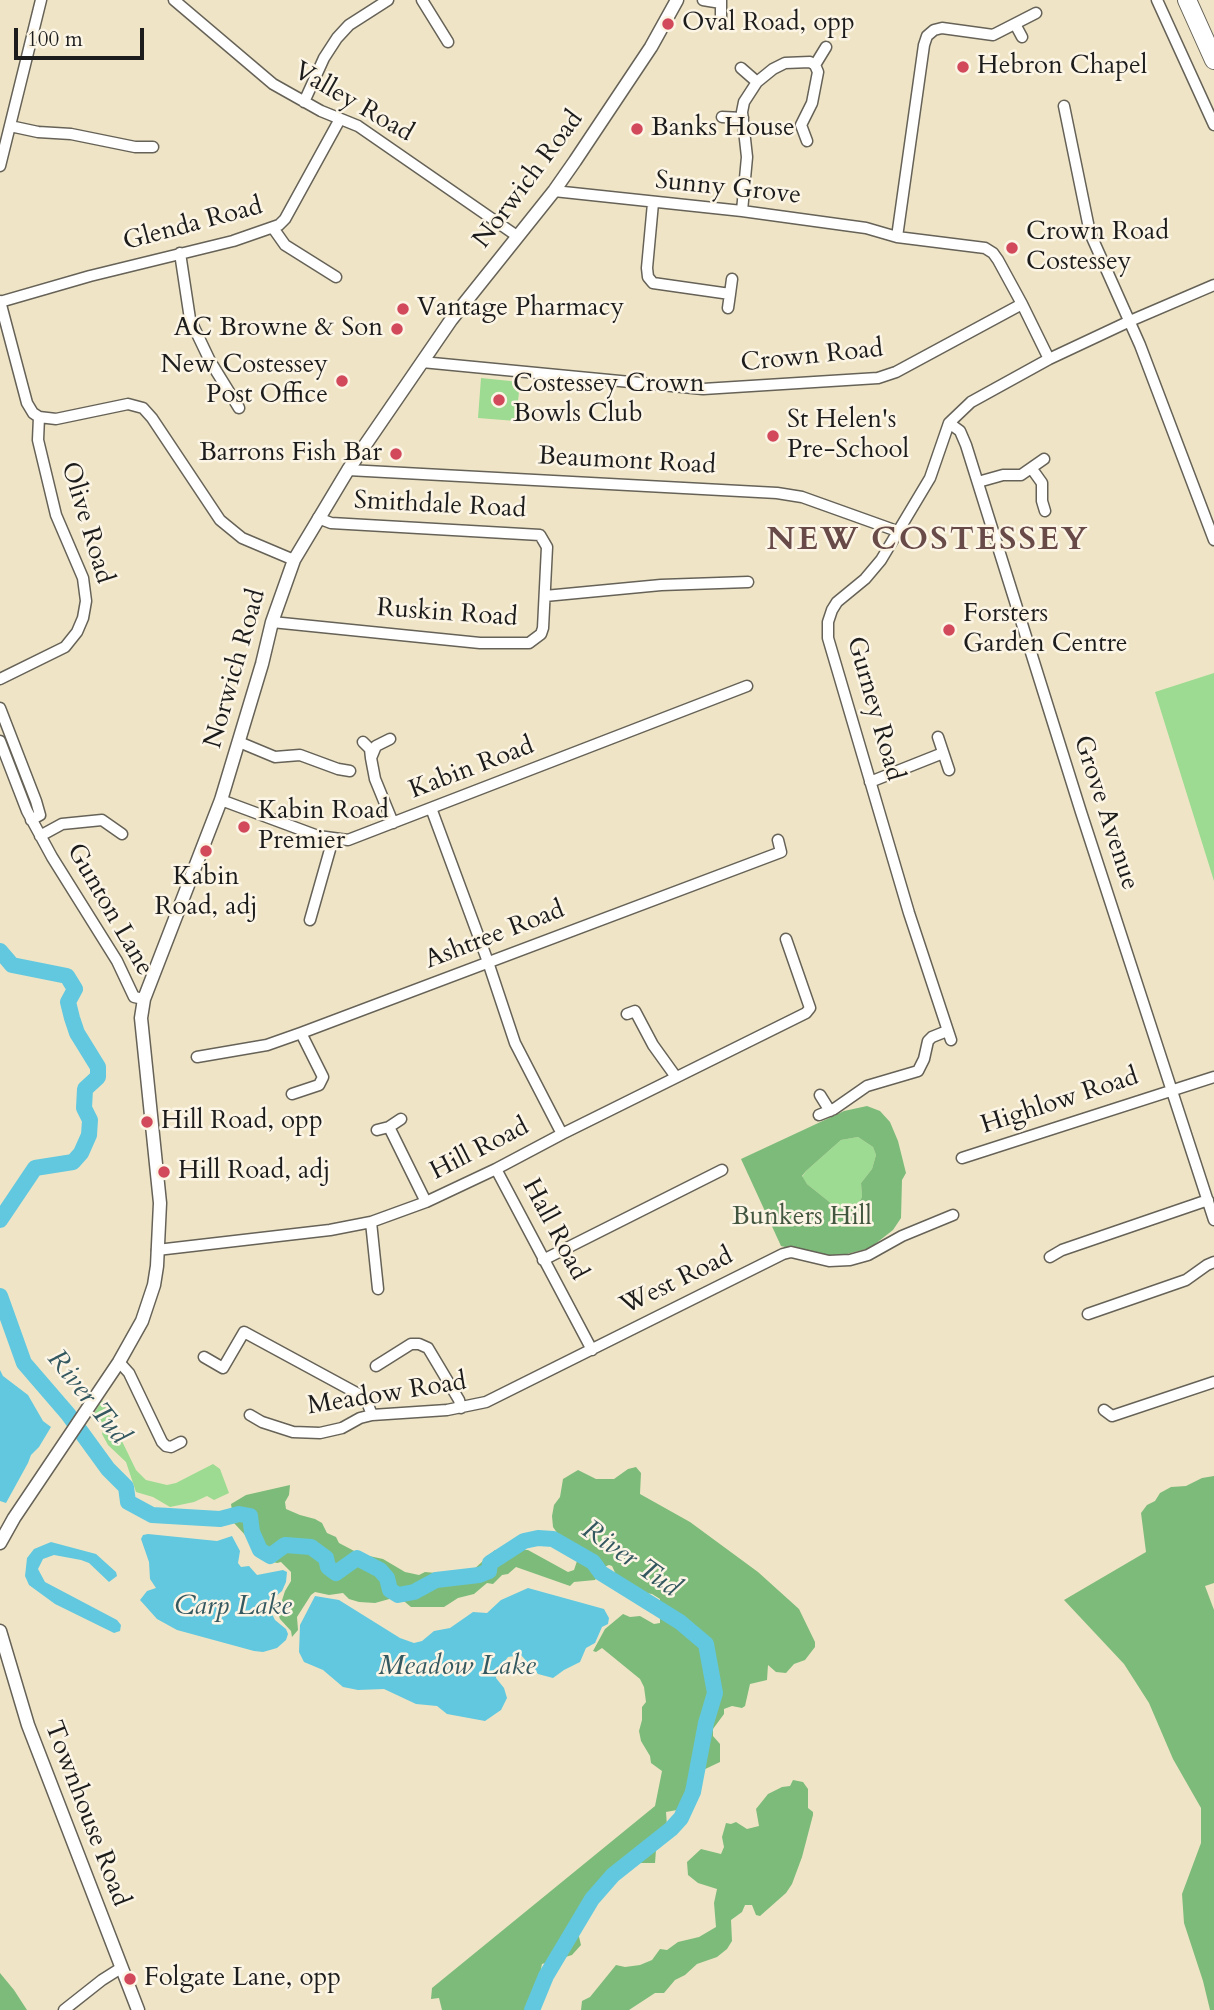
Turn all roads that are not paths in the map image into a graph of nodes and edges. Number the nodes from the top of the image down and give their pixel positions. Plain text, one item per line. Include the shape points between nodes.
1 (41, 0) edge
2 (388, 0) edge
3 (422, 0) edge
4 (677, 0) edge
5 (703, 0) edge
6 (1157, 0) edge
7 (1187, 0) edge
8 (720, 1) edge
9 (182, 2) edge
10 (1036, 13) dead end
11 (721, 19) dead end
12 (1015, 24) junction
13 (1022, 37) dead end
14 (448, 42) dead end
15 (826, 47) dead end
16 (1214, 60) edge
17 (816, 65) junction
18 (741, 68) dead end
19 (757, 82) junction
20 (304, 102) junction
21 (1064, 106) dead end
22 (722, 117) dead end
23 (743, 118) junction
24 (340, 119) junction
25 (1214, 124) edge
26 (10, 126) junction
27 (807, 141) dead end
28 (153, 147) dead end
29 (0, 166) edge
30 (554, 191) junction
31 (653, 203) junction
32 (742, 211) junction
33 (274, 228) junction
34 (517, 236) junction
35 (897, 237) junction
36 (180, 253) junction
37 (332, 269) dead end
38 (732, 279) dead end
39 (1214, 285) edge
40 (730, 294) junction
41 (0, 301) edge
42 (1022, 304) junction
43 (728, 308) dead end
44 (1130, 321) junction
45 (1049, 359) junction
46 (422, 362) junction
47 (243, 390) dead end
48 (232, 398) junction
49 (239, 408) dead end
50 (39, 417) junction
51 (949, 423) junction
52 (1044, 459) dead end
53 (1032, 469) junction
54 (348, 470) junction
55 (978, 482) junction
56 (1045, 511) dead end
57 (318, 518) junction
58 (897, 531) junction
59 (1214, 540) edge
60 (294, 560) junction
61 (748, 582) dead end
62 (545, 596) junction
63 (272, 622) junction
64 (0, 679) edge
65 (741, 692) dead end
66 (0, 708) edge
67 (937, 737) dead end
68 (390, 739) dead end
69 (0, 741) edge
70 (239, 742) junction
71 (363, 742) dead end
72 (943, 754) junction
73 (371, 758) junction
74 (948, 770) dead end
75 (350, 771) dead end
76 (870, 782) junction
77 (221, 800) junction
78 (431, 808) junction
79 (32, 820) junction
80 (393, 823) junction
81 (122, 834) dead end
82 (40, 836) junction
83 (333, 839) junction
84 (778, 840) dead end
85 (310, 920) dead end
86 (790, 942) dead end
87 (488, 962) junction
88 (144, 999) junction
89 (627, 1014) dead end
90 (301, 1033) junction
91 (205, 1060) dead end
92 (676, 1077) junction
93 (1214, 1077) edge
94 (1172, 1090) junction
95 (292, 1094) dead end
96 (820, 1095) dead end
97 (401, 1119) dead end
98 (389, 1127) junction
99 (377, 1130) dead end
100 (562, 1133) junction
101 (962, 1158) dead end
102 (496, 1169) junction
103 (722, 1170) dead end
104 (1208, 1200) junction
105 (426, 1202) junction
106 (953, 1215) dead end
107 (1214, 1220) edge
108 (371, 1222) junction
109 (158, 1250) junction
110 (1050, 1257) dead end
111 (543, 1260) junction
112 (1214, 1262) edge
113 (378, 1289) dead end
114 (1088, 1314) dead end
115 (592, 1350) junction
116 (204, 1357) dead end
117 (119, 1362) junction
118 (376, 1366) dead end
119 (1214, 1382) edge
120 (461, 1408) junction
121 (1104, 1410) dead end
122 (250, 1415) dead end
123 (372, 1415) junction
124 (181, 1442) dead end
125 (0, 1543) edge
126 (0, 1631) edge
127 (4, 1658) edge
128 (121, 1968) junction
129 (64, 2010) edge
130 (138, 2010) edge

1 - 26 street
2 - 20 street via 337,38
3 - 14 street
4 - 30 street, Norwich Road via 652,47
5 - 8 street
6 - 25 street
7 - 16 highway
8 - 11 street
9 - 20 street, Valley Road via 253,69
10 - 12 street
12 - 13 street
12 - 35 street via 993,35 942,28 927,36
15 - 17 street
17 - 19 street via 785,63
17 - 27 street via 812,103 797,123
18 - 19 street
19 - 23 street via 744,102
20 - 24 street, Valley Road
21 - 44 street via 1090,233
22 - 23 street
23 - 32 street via 747,157
24 - 33 street, Glenda Road via 285,219
24 - 34 street, Valley Road via 358,126
26 - 28 street
26 - 29 street
30 - 31 street, Sunny Grove
30 - 34 street, Norwich Road
31 - 32 street, Sunny Grove
31 - 40 street via 647,268 653,283
32 - 35 street, Sunny Grove via 866,228
33 - 36 street, Glenda Road
33 - 37 street via 285,245
34 - 46 street, Norwich Road
35 - 42 street, Sunny Grove via 985,248 993,253
36 - 41 street, Glenda Road
36 - 48 street via 190,319
38 - 40 street
39 - 44 street
40 - 43 street
41 - 50 street, Olive Road via 27,403
42 - 45 street
42 - 46 street, Crown Road via 878,378 703,389
44 - 45 street
44 - 59 street
45 - 51 street via 983,394
46 - 54 street, Norwich Road
47 - 48 street
48 - 49 street
50 - 60 street via 56,419 128,404 143,408 220,520 242,538
50 - 64 street, Olive Road via 38,440 56,515 83,578 86,601 77,632 65,647
51 - 55 street, Grove Avenue via 963,435
51 - 58 street, Gurney Road via 930,478
52 - 53 street
53 - 55 street
53 - 56 street via 1042,483
54 - 57 street, Norwich Road
54 - 58 street, Beaumont Road via 777,493 802,497
55 - 94 street, Grove Avenue
57 - 60 street, Norwich Road
57 - 62 street, Smithdale Road via 331,523 540,535 547,547
58 - 76 street, Gurney Road via 881,560 837,602 828,622 828,638
60 - 63 street, Norwich Road
61 - 62 street, Ruskin Road
62 - 63 street, Ruskin Road via 544,628 529,643 480,643
63 - 70 street, Norwich Road
65 - 78 street, Kabin Road
66 - 79 street, Gunton Lane via 40,815
67 - 72 street
68 - 73 street via 376,746
69 - 79 street, Gunton Lane
70 - 75 street via 275,757 300,755
70 - 77 street, Norwich Road
71 - 73 street
72 - 74 street
72 - 76 street
73 - 80 street
76 - 96 street, Gurney Road via 949,1035 928,1041 918,1071 867,1086 824,1113
77 - 83 street, Kabin Road
77 - 88 street, Norwich Road
78 - 80 street, Kabin Road
78 - 87 street
79 - 82 street, Gunton Lane
80 - 83 street, Kabin Road via 348,840
81 - 82 street, Gunton Lane via 102,820 62,824
82 - 88 street, Gunton Lane via 134,997
83 - 85 street
84 - 87 street, Ashtree Road via 781,852
86 - 92 street, Hill Road via 810,1008 802,1021
87 - 90 street, Ashtree Road
87 - 100 street via 515,1043
88 - 109 street, Norwich Road via 141,1018 160,1203
89 - 92 street via 635,1011
90 - 91 street, Ashtree Road
90 - 95 street via 323,1077 319,1085
92 - 100 street, Hill Road
93 - 94 street, Highlow Road
94 - 101 street, Highlow Road
94 - 104 street, Grove Avenue
97 - 98 street
98 - 99 street
98 - 105 street
100 - 102 street, Hill Road
102 - 105 street, Hill Road
102 - 111 street, Hall Road
103 - 111 street
104 - 107 street, Grove Avenue
104 - 110 street via 1060,1246
105 - 108 street, Hill Road
106 - 115 street, West Road via 850,1260 783,1254
108 - 109 street, Hill Road
108 - 113 street
109 - 117 street, Norwich Road via 154,1285 142,1321
111 - 115 street, Hall Road
112 - 114 street via 1186,1280
115 - 120 street, Meadow Road via 509,1392
116 - 123 street via 220,1373 239,1329 362,1396
117 - 124 street via 129,1373 162,1442 171,1447
117 - 125 street, Norwich Road
118 - 120 street via 411,1344 428,1348 441,1356
119 - 121 street via 1112,1416
120 - 123 street, Meadow Road
122 - 123 street, Meadow Road via 260,1427 320,1433
126 - 127 street, Townhouse Road
127 - 128 street, Townhouse Road
128 - 129 street
128 - 130 street, Townhouse Road

